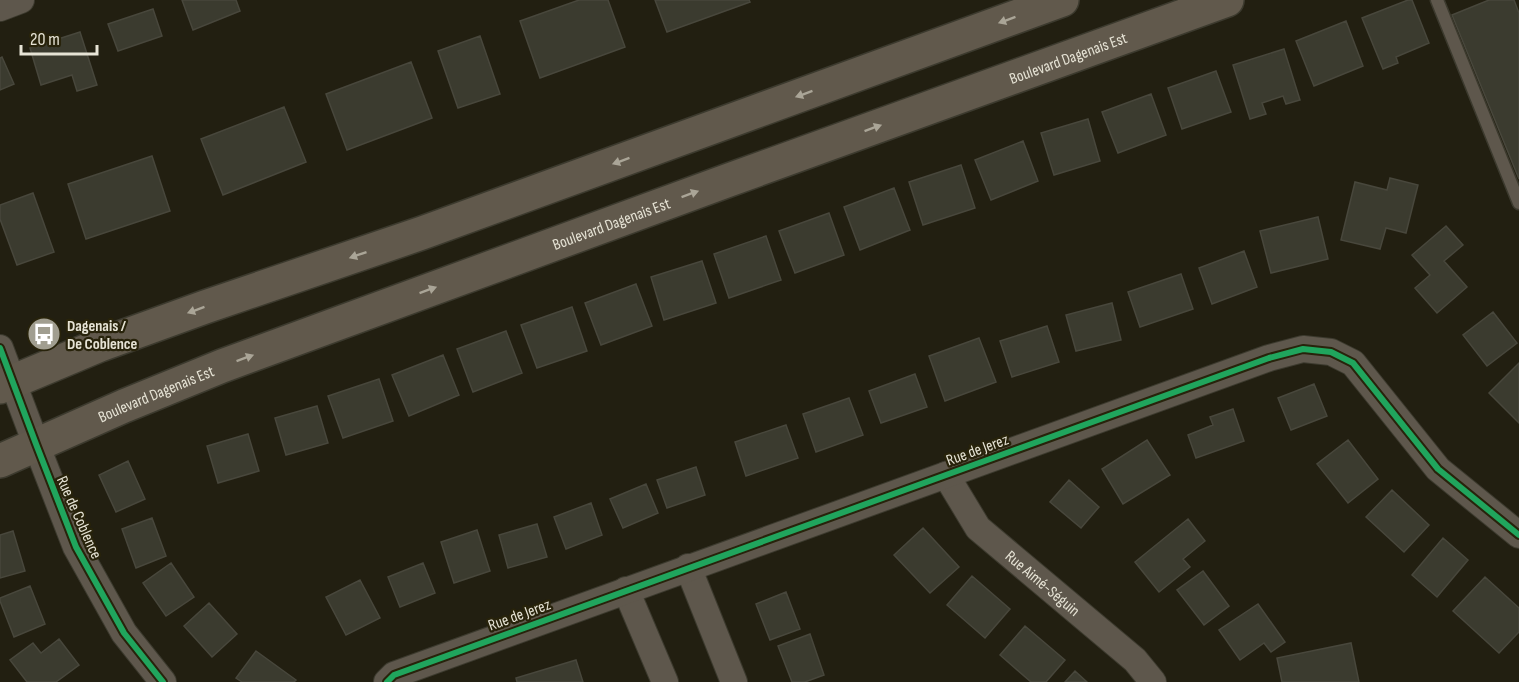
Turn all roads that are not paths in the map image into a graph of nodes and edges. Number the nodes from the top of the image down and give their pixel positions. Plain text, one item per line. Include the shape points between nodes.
1 (21, 0) edge
2 (1062, 0) edge
3 (1227, 0) edge
4 (1437, 0) edge
5 (0, 8) edge
6 (1519, 203) edge
7 (0, 348) edge
8 (6, 384) edge
9 (36, 444) junction
10 (0, 461) edge
11 (946, 475) junction
12 (1519, 535) edge
13 (688, 567) junction
14 (626, 590) junction
15 (163, 682) edge
16 (387, 682) edge
17 (664, 682) edge
18 (734, 682) edge
19 (1153, 682) edge

1 - 5 street
2 -> 8 main road via 441,226 100,345
9 -> 3 main road, Boulevard Dagenais Est via 222,366
4 - 6 lane
7 - 8 street, Rue de Coblence
8 - 9 street, Rue de Coblence
9 - 10 main road, Boulevard Dagenais Est
9 - 15 street, Rue de Coblence via 76,547 124,633
11 - 12 street, Rue de Jerez via 1269,358 1303,349 1331,351 1353,363 1438,470
11 - 13 street, Rue de Jerez
11 - 19 street, Rue Aimé-Séguin via 978,528 1135,660
13 - 14 street, Rue de Jerez
13 - 18 street
14 - 16 street, Rue de Jerez via 394,675
14 - 17 street

